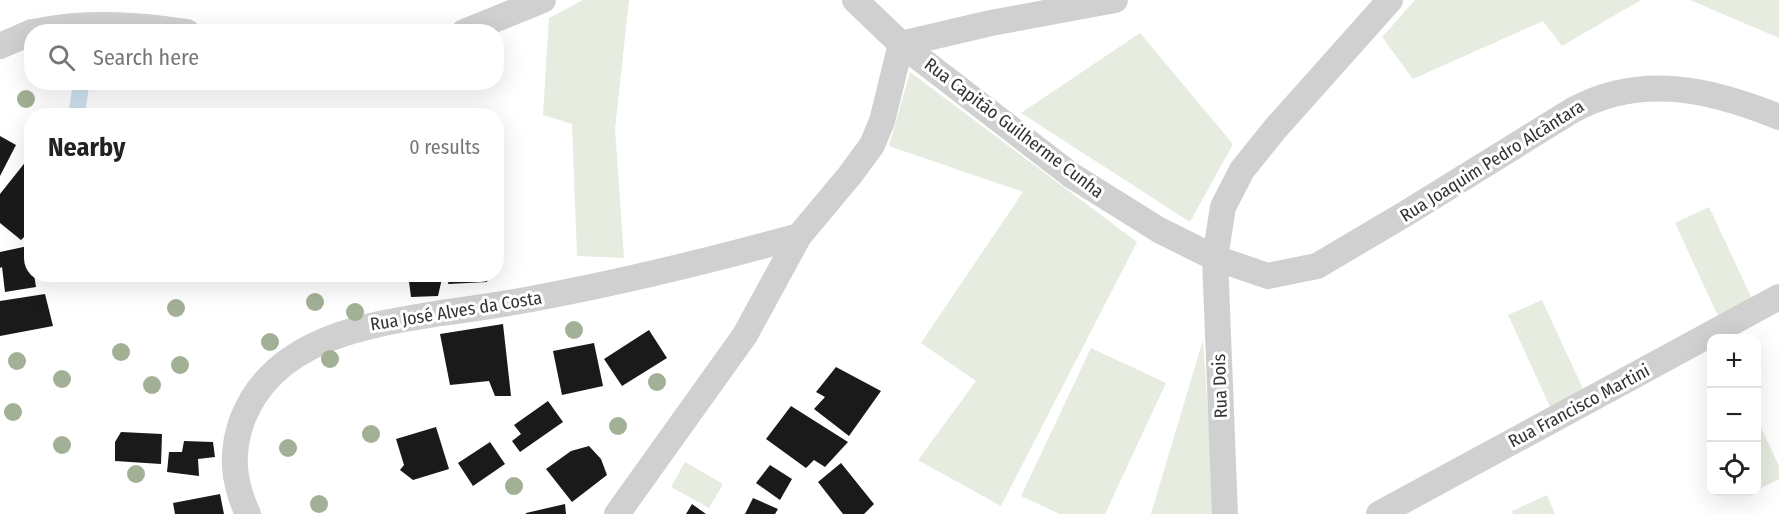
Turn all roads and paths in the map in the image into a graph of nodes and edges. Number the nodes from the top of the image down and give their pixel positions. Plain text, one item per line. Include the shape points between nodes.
1 (543, 0) edge
2 (855, 0) edge
3 (1115, 0) edge
4 (1390, 0) edge
5 (484, 24) edge
6 (24, 36) edge
7 (902, 44) junction
8 (0, 46) edge
9 (1779, 117) edge
10 (799, 236) junction
11 (1215, 258) junction
12 (1779, 297) edge
13 (248, 514) edge
14 (617, 514) edge
15 (1225, 514) edge
16 (1379, 514) edge

1 - 5 street
2 - 7 street, Rua Capitão Guilherme Cunha
3 - 7 street
4 - 11 street, Rua Dois via 1242,170 1223,207
6 - 8 street
7 - 10 street via 872,145
7 - 11 street, Rua Capitão Guilherme Cunha via 1071,175 1159,230
9 - 11 street, Rua Joaquim Pedro Alcântara via 1740,101 1702,92 1618,91 1573,110 1317,266 1268,276
10 - 13 street, Rua José Alves da Costa via 598,286 394,320 329,338 281,365 249,404 235,449 234,474
10 - 14 street via 745,335
11 - 15 street, Rua Dois
12 - 16 street, Rua Francisco Martini

